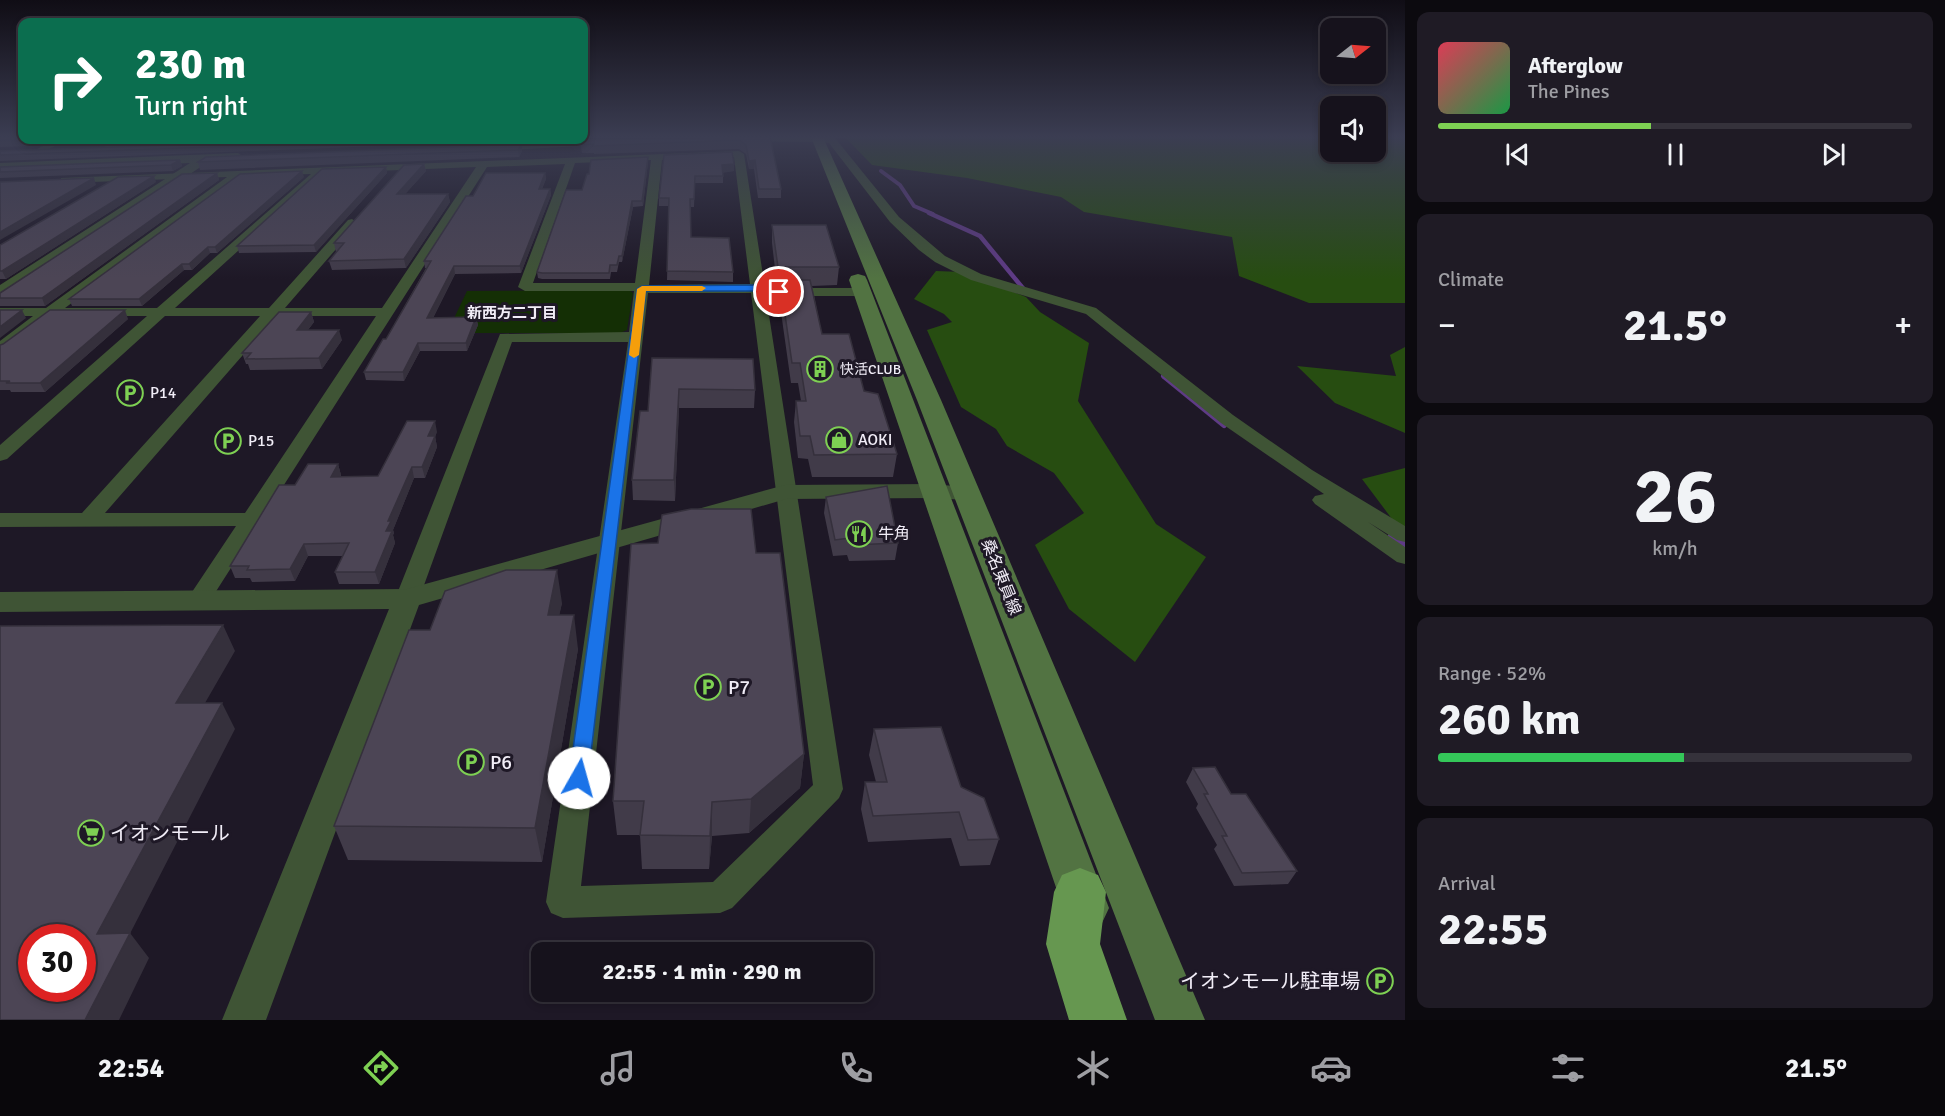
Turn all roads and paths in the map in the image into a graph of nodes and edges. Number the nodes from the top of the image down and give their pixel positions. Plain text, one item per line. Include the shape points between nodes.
1 (107, 185) edge
2 (166, 185) edge
3 (223, 185) edge
4 (305, 185) edge
5 (464, 185) edge
6 (563, 185) edge
7 (654, 185) edge
8 (743, 185) edge
9 (822, 185) edge
10 (831, 185) edge
11 (866, 185) edge
12 (98, 190) edge
13 (364, 209) edge
14 (642, 288) junction
15 (758, 290) junction
16 (861, 292) junction
17 (0, 293) edge
18 (0, 312) edge
19 (49, 312) junction
20 (161, 312) junction
21 (274, 312) junction
22 (386, 312) junction
23 (636, 337) junction
24 (0, 348) edge
25 (1219, 421) junction
26 (0, 455) edge
27 (785, 492) junction
28 (949, 492) junction
29 (88, 519) junction
30 (252, 519) junction
31 (0, 520) edge
32 (1405, 535) edge
33 (610, 541) junction
34 (1405, 557) edge
35 (407, 599) junction
36 (198, 601) junction
37 (0, 602) edge
38 (1084, 928) junction
39 (244, 1020) edge
40 (1098, 1020) edge
41 (1126, 1020) edge
42 (1180, 1020) edge

1 - 12 street
2 - 17 street
3 - 19 street
4 - 20 street
5 - 22 street
6 - 14 street via 525,287
7 - 14 street
8 - 15 street
9 - 16 main road, 桑名東員線
10 - 28 main road via 928,400 927,418 951,482 941,489
11 - 25 street via 889,215 941,260 1008,287 1091,311
13 - 21 street
14 - 15 street
14 - 23 street
15 - 16 street
15 - 27 street
16 - 28 main road, 桑名東員線
18 - 19 street
19 - 20 street
19 - 24 street
20 - 21 street
20 - 26 street
21 - 22 street
21 - 29 street
22 - 30 street
23 - 33 street
23 - 35 street via 506,337
25 - 32 street
25 - 34 street
27 - 28 street
27 - 33 street
27 - 33 street via 828,789 720,897 563,902
28 - 38 main road, 桑名東員線
28 - 42 main road, 桑名東員線
29 - 30 street
29 - 31 street
30 - 36 street
33 - 35 street
35 - 36 street
35 - 39 street
36 - 37 street
38 - 40 highway
38 - 41 main road, 桑名東員線

